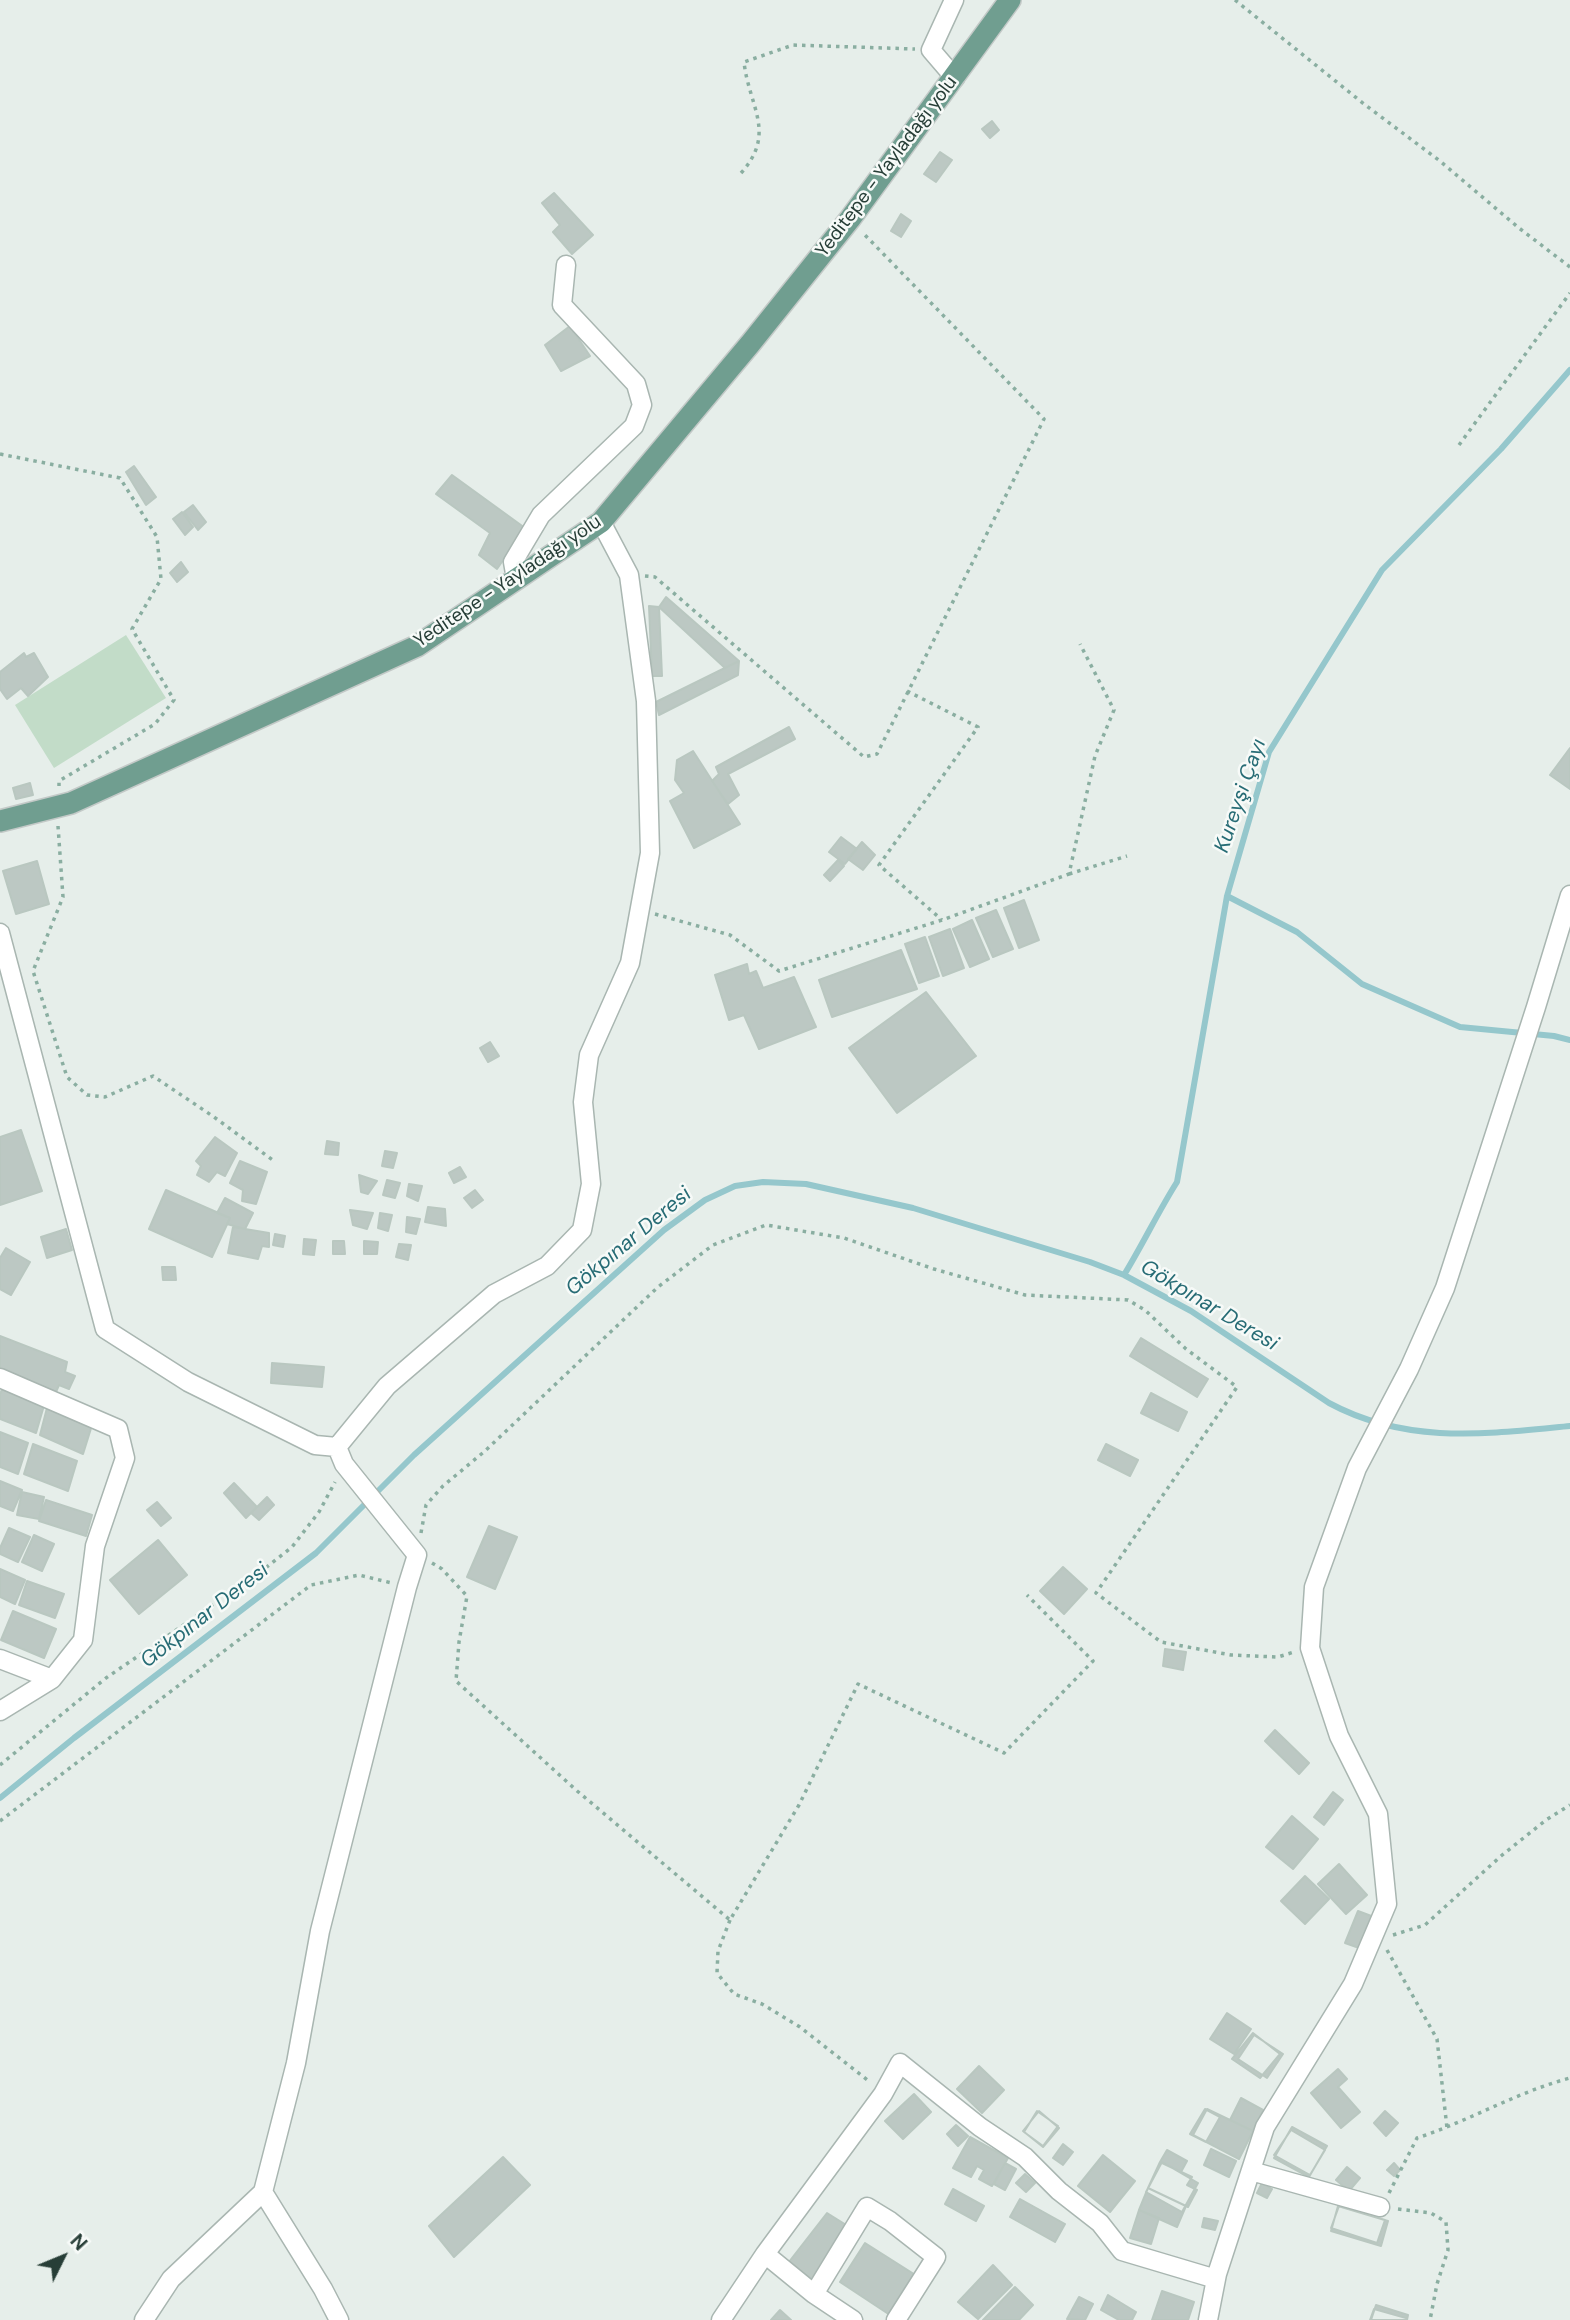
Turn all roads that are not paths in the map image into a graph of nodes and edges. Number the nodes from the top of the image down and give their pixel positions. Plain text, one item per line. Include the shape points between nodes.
1 (954, 0) edge
2 (1010, 0) edge
3 (955, 78) junction
4 (566, 265) dead end
5 (601, 522) junction
6 (516, 579) junction
7 (0, 821) edge
8 (1570, 895) edge
9 (0, 933) edge
10 (0, 1378) edge
11 (337, 1447) junction
12 (0, 1659) edge
13 (52, 1679) junction
14 (0, 1711) edge
15 (1251, 2171) junction
16 (263, 2192) junction
17 (1380, 2207) road end
18 (765, 2254) junction
19 (1216, 2279) junction
20 (814, 2294) junction
21 (144, 2320) edge
22 (339, 2320) edge
23 (721, 2320) edge
24 (853, 2320) edge
25 (896, 2320) edge
26 (1208, 2320) edge

1 - 3 street via 931,50
2 - 3 main road, Yeditepe - Yayladağı yolu
3 - 5 main road, Yeditepe - Yayladağı yolu via 850,219
4 - 6 street via 562,305 636,384 642,405 634,426 541,515 513,562
5 - 6 main road, Yeditepe - Yayladağı yolu
5 - 11 street via 629,575 646,701 650,853 630,963 589,1055 583,1102 591,1184 582,1230 547,1266 494,1294 387,1386
6 - 7 main road, Yeditepe - Yayladağı yolu via 417,646 71,803
8 - 15 street via 1445,1288 1357,1468 1314,1587 1310,1648 1339,1736 1378,1815 1387,1904 1378,1939 1265,2127
9 - 11 street via 105,1329 188,1382 315,1445
10 - 13 street via 118,1429 125,1458 95,1546 83,1640
11 - 16 street via 344,1464 417,1555 320,1931 296,2063
12 - 13 street
13 - 14 street
15 - 17 street
15 - 19 street
16 - 21 street via 171,2279
16 - 22 street
18 - 19 street via 883,2094 900,2063 1025,2157 1100,2223 1122,2251
18 - 20 street
18 - 23 street
19 - 26 street
20 - 24 street
20 - 25 street via 867,2207 936,2258

